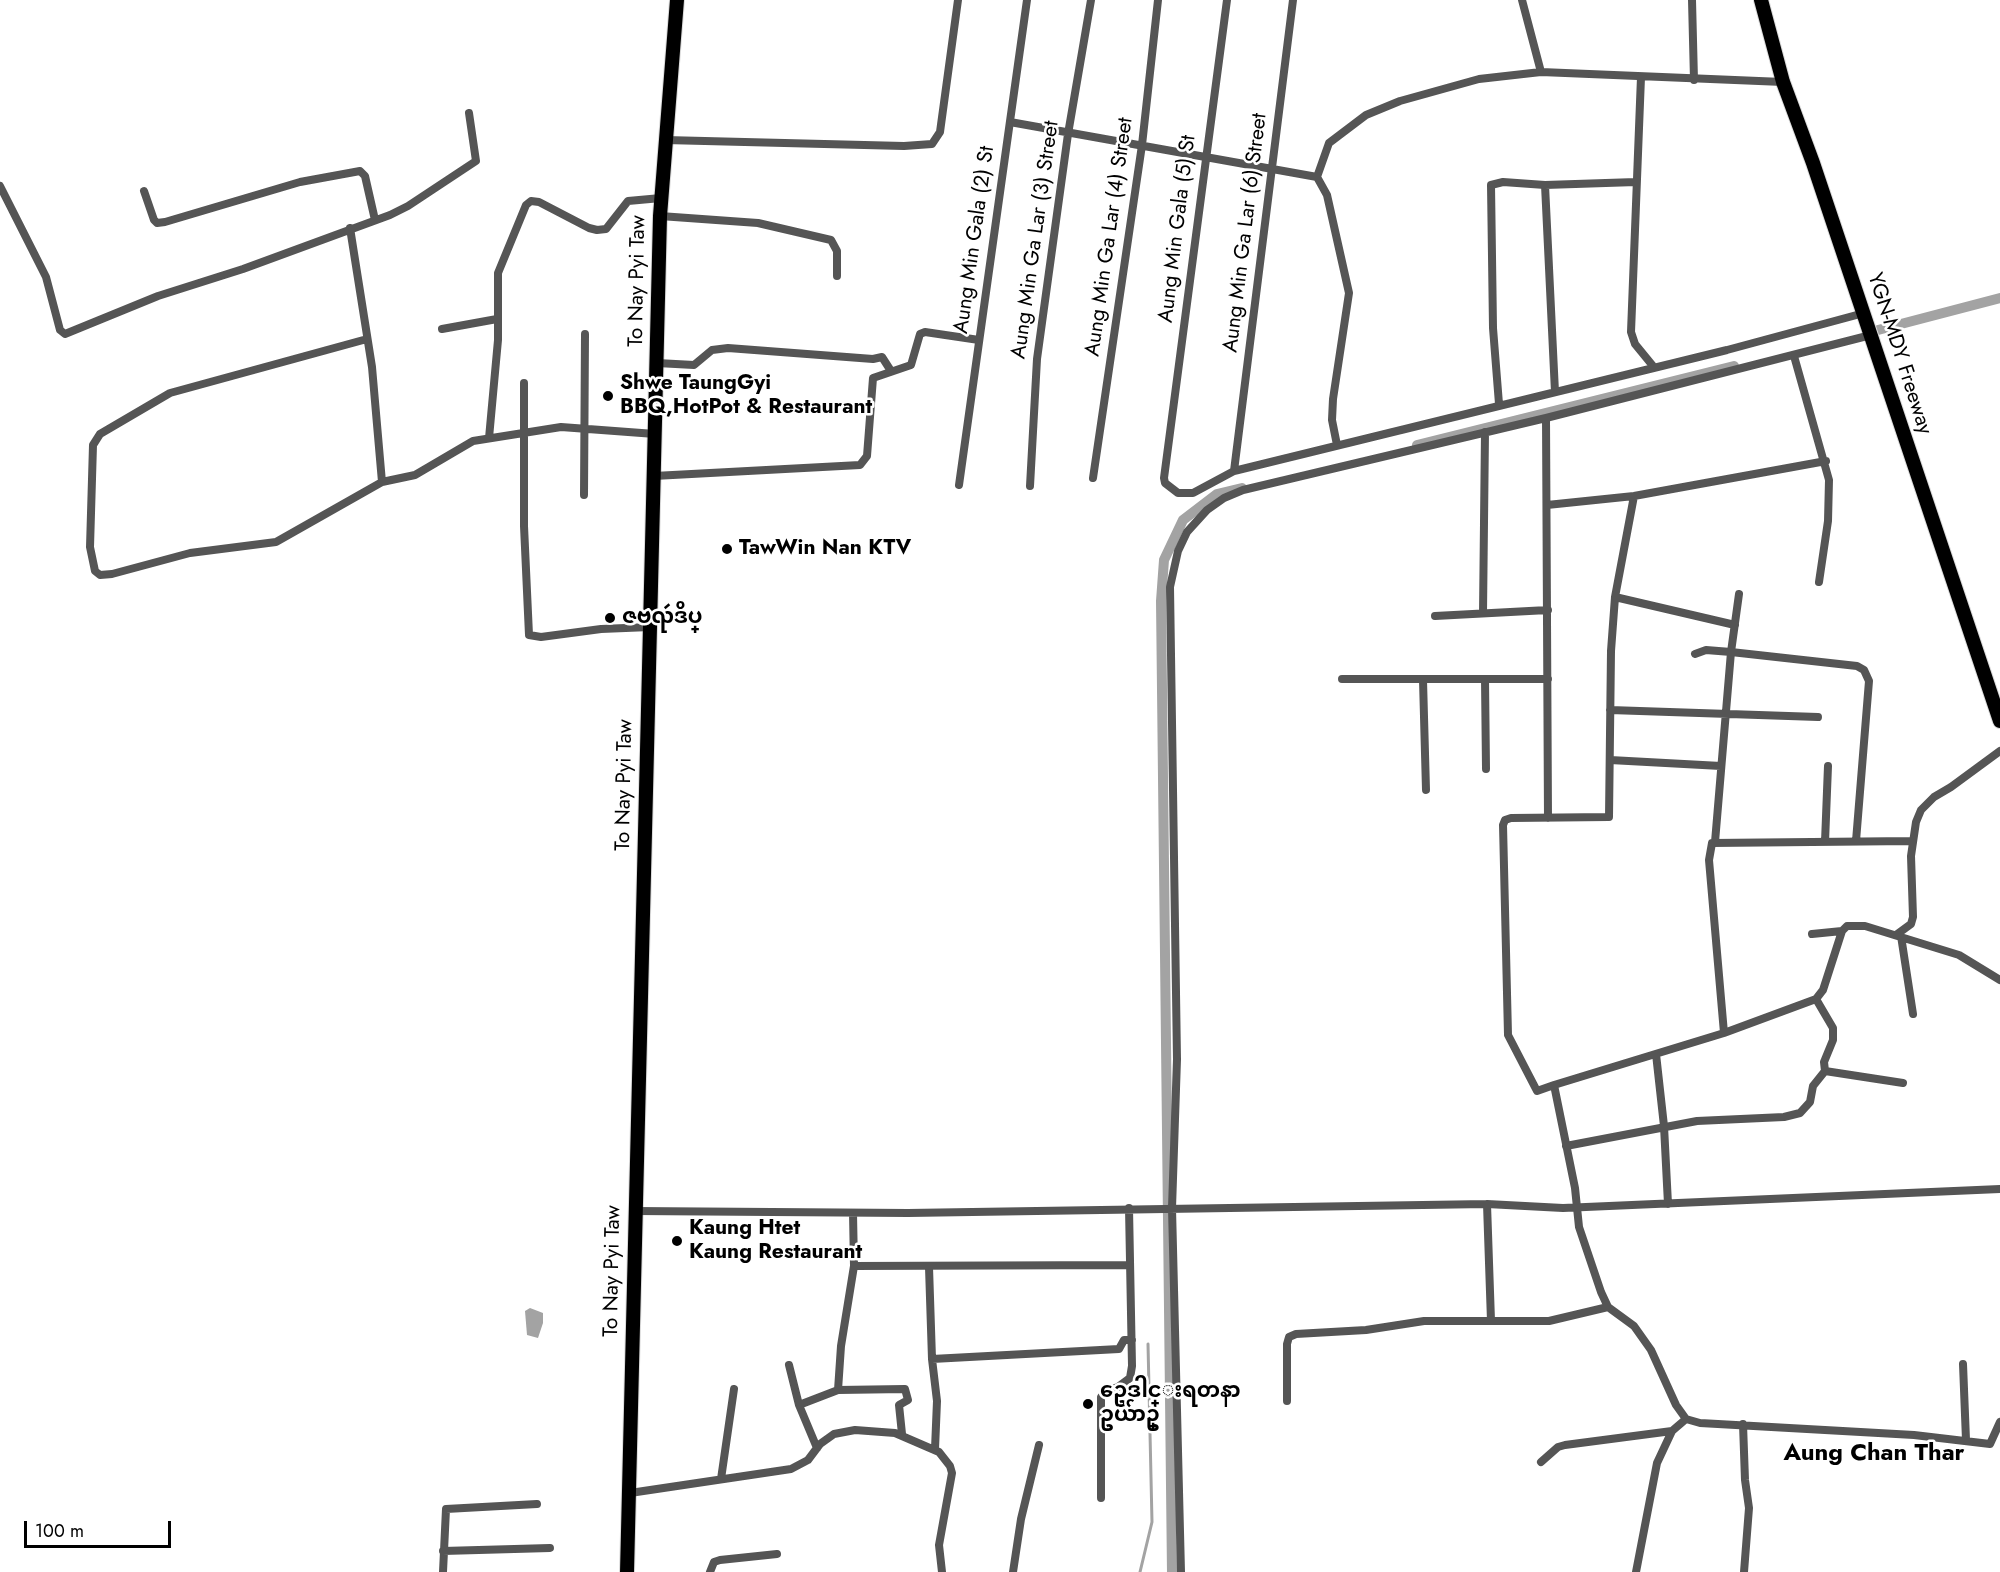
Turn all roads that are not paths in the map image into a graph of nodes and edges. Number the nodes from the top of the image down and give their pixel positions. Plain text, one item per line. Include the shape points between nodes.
1 (677, 0) edge
2 (958, 0) edge
3 (1027, 0) edge
4 (1091, 0) edge
5 (1158, 0) edge
6 (1227, 0) edge
7 (1293, 0) edge
8 (1522, 0) edge
9 (1692, 0) edge
10 (1761, 0) edge
11 (1542, 72) junction
12 (1641, 76) junction
13 (1694, 80) junction
14 (1783, 82) junction
15 (469, 113) dead end
16 (1010, 122) junction
17 (1068, 134) junction
18 (665, 140) junction
19 (1142, 145) junction
20 (1206, 157) junction
21 (1272, 168) junction
22 (1317, 177) junction
23 (1636, 182) junction
24 (1545, 185) junction
25 (0, 186) edge
26 (144, 191) dead end
27 (661, 198) junction
28 (660, 216) junction
29 (375, 220) junction
30 (350, 228) junction
31 (837, 276) dead end
32 (1864, 313) junction
33 (497, 319) junction
34 (442, 329) dead end
35 (585, 334) dead end
36 (1871, 335) junction
37 (367, 339) junction
38 (980, 340) junction
39 (1794, 356) junction
40 (657, 363) junction
41 (1653, 366) junction
42 (891, 371) junction
43 (524, 382) dead end
44 (1555, 392) junction
45 (1499, 404) junction
46 (1546, 418) junction
47 (584, 427) junction
48 (1485, 432) junction
49 (526, 433) junction
50 (655, 434) junction
51 (489, 438) junction
52 (1337, 445) junction
53 (1826, 461) junction
54 (1234, 471) junction
55 (654, 476) junction
56 (1093, 478) dead end
57 (382, 482) junction
58 (959, 485) dead end
59 (1030, 486) dead end
60 (584, 495) dead end
61 (1634, 496) junction
62 (1547, 505) junction
63 (1819, 582) dead end
64 (1739, 594) dead end
65 (1615, 597) junction
66 (1548, 610) junction
67 (1483, 613) junction
68 (1435, 616) dead end
69 (1735, 625) junction
70 (650, 627) junction
71 (1731, 652) junction
72 (1695, 654) dead end
73 (1342, 679) dead end
74 (1485, 679) junction
75 (1548, 679) junction
76 (1423, 680) junction
77 (1610, 710) junction
78 (1726, 712) junction
79 (1818, 717) dead end
80 (2000, 721) edge
81 (2000, 751) edge
82 (1610, 760) junction
83 (1828, 765) dead end
84 (1721, 766) junction
85 (1486, 769) dead end
86 (1426, 790) dead end
87 (1548, 818) junction
88 (1856, 841) junction
89 (1912, 841) junction
90 (1715, 842) junction
91 (1825, 842) junction
92 (1842, 931) junction
93 (1812, 934) dead end
94 (1898, 935) junction
95 (2000, 980) edge
96 (1816, 999) junction
97 (1913, 1014) dead end
98 (1724, 1033) junction
99 (1656, 1054) junction
100 (1825, 1071) junction
101 (1903, 1083) dead end
102 (1554, 1085) junction
103 (1664, 1126) junction
104 (1566, 1146) junction
105 (2000, 1189) edge
106 (1487, 1204) junction
107 (1668, 1204) junction
108 (1575, 1205) junction
109 (1129, 1208) junction
110 (1172, 1208) junction
111 (635, 1211) junction
112 (853, 1213) junction
113 (1130, 1265) junction
114 (854, 1266) junction
115 (929, 1267) junction
116 (1608, 1307) junction
117 (1491, 1321) junction
118 (1132, 1340) junction
119 (932, 1359) junction
120 (1963, 1364) dead end
121 (789, 1365) dead end
122 (734, 1389) dead end
123 (838, 1390) junction
124 (1287, 1401) dead end
125 (799, 1405) junction
126 (1686, 1419) junction
127 (2000, 1422) edge
128 (1743, 1424) junction
129 (1672, 1431) junction
130 (902, 1434) junction
131 (1966, 1440) junction
132 (1039, 1446) dead end
133 (817, 1448) junction
134 (935, 1449) junction
135 (1541, 1462) dead end
136 (721, 1479) junction
137 (630, 1493) junction
138 (1101, 1498) dead end
139 (537, 1504) dead end
140 (550, 1548) dead end
141 (444, 1551) junction
142 (777, 1554) dead end
143 (443, 1572) edge
144 (627, 1572) edge
145 (710, 1572) edge
146 (942, 1572) edge
147 (1012, 1572) edge
148 (1180, 1572) edge
149 (1636, 1572) edge
150 (1744, 1572) edge

1 - 18 main road, To Nay Pyi Taw
2 - 18 street via 940,132 932,144
3 - 16 street, Aung Min Gala (2) St
4 - 17 street, Aung Min Ga Lar (3) Street
5 - 19 street, Aung Min Ga Lar (4) Street
6 - 20 street, Aung Min Gala (5) St
7 - 21 street, Aung Min Ga Lar (6) Street
8 - 11 street
9 - 13 street
10 - 14 main road, YGN-MDY Freeway
11 - 12 street
11 - 22 street via 1442,88 1366,115 1329,143
12 - 13 street
12 - 23 street
13 - 14 street
14 - 32 main road, YGN-MDY Freeway
15 - 29 street via 476,161 430,194
16 - 17 street
16 - 38 street, Aung Min Gala (2) St
17 - 19 street
17 - 59 street, Aung Min Ga Lar (3) Street via 1037,359
18 - 27 main road, To Nay Pyi Taw
19 - 20 street
19 - 56 street, Aung Min Ga Lar (4) Street
20 - 21 street
20 - 54 street, Aung Min Gala (5) St via 1165,483 1186,495
21 - 22 street
21 - 54 street, Aung Min Ga Lar (6) Street
22 - 52 street via 1327,195 1349,293 1333,399
23 - 24 street
23 - 41 street via 1631,332 1635,345
24 - 44 street
24 - 45 street via 1497,182 1490,188
25 - 30 street via 46,277 64,334
26 - 29 street via 157,223 300,182 360,171 365,176
27 - 28 main road, To Nay Pyi Taw
27 - 33 street via 628,201 606,229 597,230 531,201 498,273
28 - 31 street via 758,223 831,240 837,251
28 - 40 main road, To Nay Pyi Taw
29 - 30 street
30 - 37 street
32 - 36 main road, YGN-MDY Freeway
32 - 41 street
33 - 34 street
33 - 51 street
35 - 47 street
36 - 39 street
36 - 80 main road, YGN-MDY Freeway
37 - 57 street
37 - 57 street via 170,393 100,434 93,446 90,547 94,571 112,574 190,553 276,542
38 - 42 street via 925,332 920,334 911,365
38 - 58 street, Aung Min Gala (2) St
39 - 46 street
39 - 53 street
40 - 42 street via 694,365 711,350 728,348 882,357
40 - 50 main road, To Nay Pyi Taw
41 - 44 street
42 - 55 street via 873,378 867,456 860,465
43 - 49 street
44 - 45 street
45 - 52 street
46 - 48 street
46 - 62 street
47 - 49 street
47 - 50 street
47 - 60 street
48 - 67 street
48 - 110 street via 1243,490 1224,498 1195,521 1178,550 1170,587 1177,1059
49 - 51 street
49 - 70 street via 524,525 529,635
50 - 55 main road, To Nay Pyi Taw
51 - 57 street via 473,441 415,476
52 - 54 street
53 - 61 street
53 - 63 street via 1828,521
55 - 70 main road, To Nay Pyi Taw
61 - 62 street
61 - 65 street
62 - 66 street
64 - 69 street
65 - 69 street
65 - 77 street
66 - 67 street
66 - 75 street
67 - 68 street
69 - 71 street
70 - 111 main road, To Nay Pyi Taw
71 - 72 street via 1706,650
71 - 78 street
71 - 88 street via 1857,666 1864,670 1869,681
73 - 76 street
74 - 75 street
74 - 76 street
74 - 85 street
75 - 87 street
76 - 86 street
77 - 78 street
77 - 82 street
78 - 79 street
78 - 84 street
81 - 89 street via 1927,802 1916,822
82 - 84 street
82 - 87 street via 1608,818
83 - 91 street
84 - 90 street
87 - 102 street via 1510,818 1503,822 1505,976 1511,1042 1537,1090
88 - 89 street
88 - 91 street
89 - 94 street via 1913,917
90 - 91 street
90 - 98 street via 1710,846 1708,860
92 - 93 street
92 - 94 street via 1858,925
92 - 96 street via 1823,990
94 - 95 street via 1961,955
94 - 97 street
96 - 98 street
96 - 100 street via 1833,1034 1822,1068
98 - 99 street
99 - 102 street
99 - 103 street
100 - 101 street
100 - 103 street via 1813,1086 1810,1102 1793,1116
102 - 104 street
103 - 104 street
103 - 107 street
104 - 108 street
105 - 107 street
106 - 108 street via 1563,1208
106 - 110 street
106 - 117 street
107 - 108 street
108 - 116 street via 1583,1243
109 - 110 street
109 - 112 street
109 - 113 street
110 - 148 street
111 - 112 street
111 - 137 main road, To Nay Pyi Taw
112 - 114 street
113 - 115 street
113 - 118 street
114 - 115 street
114 - 123 street via 843,1327
115 - 119 street
116 - 117 street via 1556,1320
116 - 126 street via 1634,1326 1646,1342
117 - 124 street via 1424,1321 1366,1330 1296,1334 1289,1337 1287,1344
118 - 119 street via 1124,1340 1119,1349
118 - 138 street via 1130,1378 1101,1397
119 - 134 street via 937,1401
120 - 131 street
121 - 125 street
122 - 136 street
123 - 125 street
123 - 130 street via 907,1390 908,1400 899,1405
125 - 133 street
126 - 128 street
126 - 129 street
127 - 131 street via 1990,1444
128 - 131 street
128 - 150 street via 1749,1508
129 - 135 street via 1565,1445
129 - 149 street via 1657,1463
130 - 133 street via 883,1430 841,1432 827,1437
130 - 134 street
132 - 147 street
133 - 136 street via 808,1460 791,1469
134 - 146 street via 946,1458 952,1473 940,1534
136 - 137 street
137 - 144 main road, To Nay Pyi Taw
139 - 141 street via 446,1509
140 - 141 street
141 - 143 street
142 - 145 street via 720,1560 714,1562

